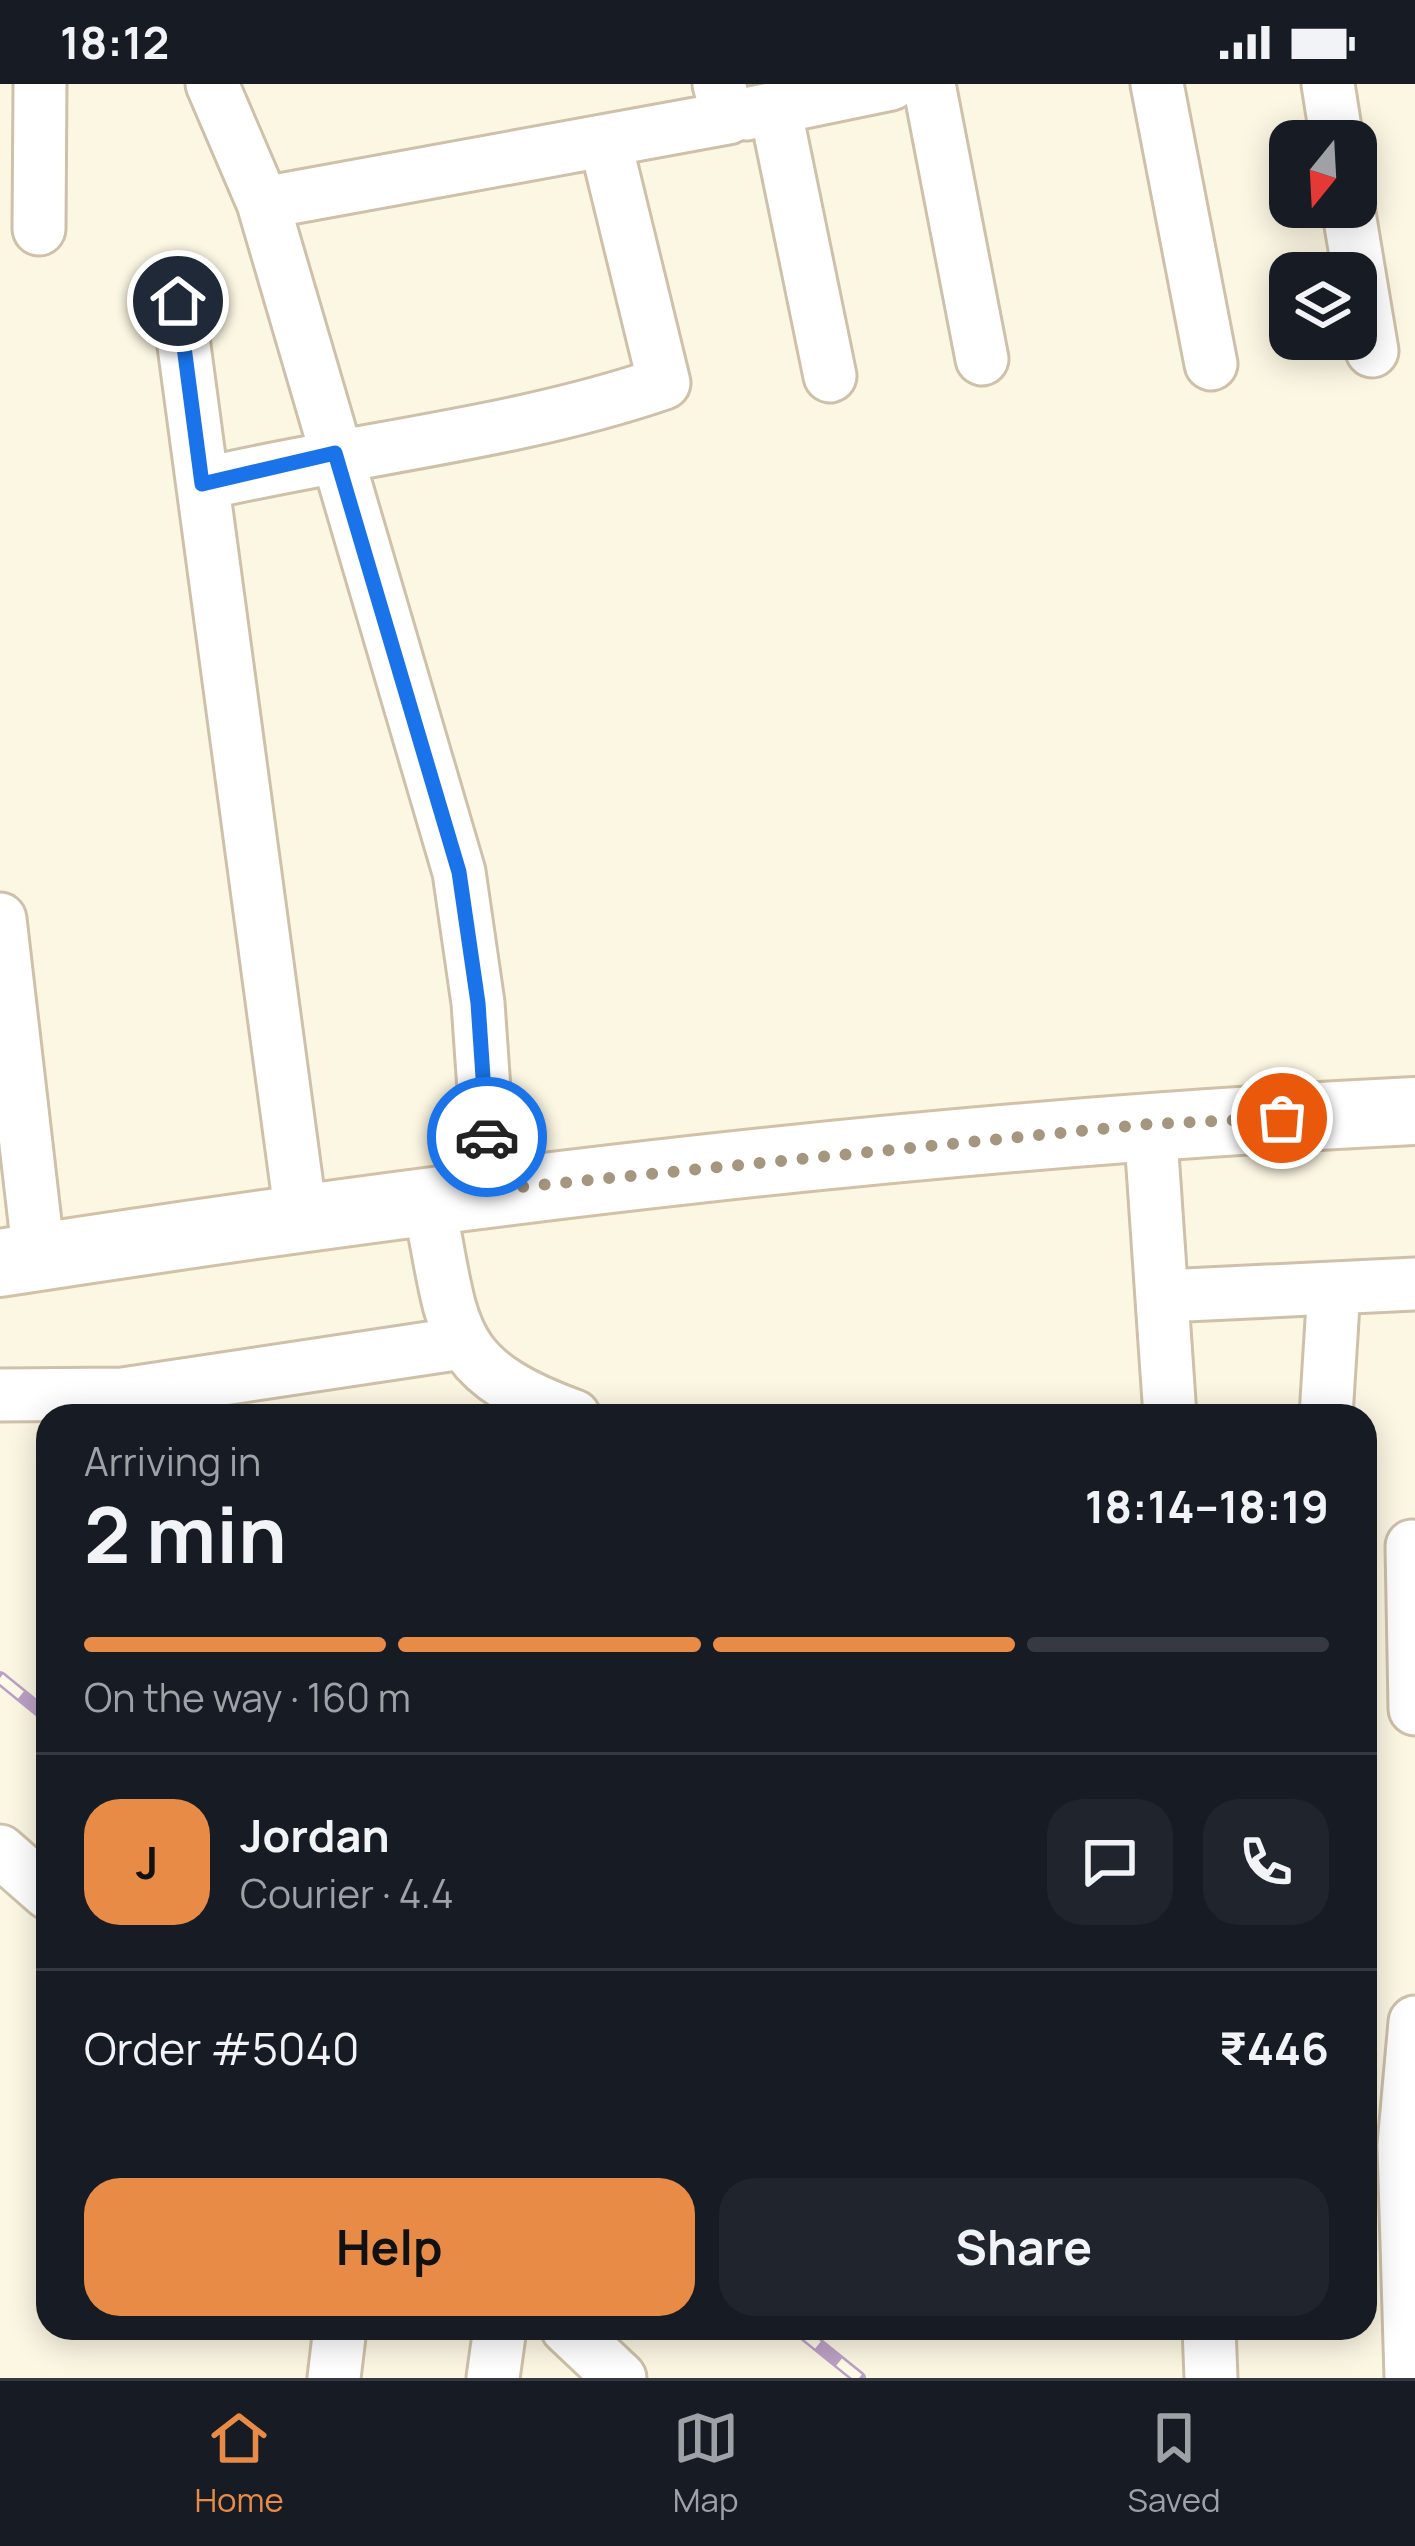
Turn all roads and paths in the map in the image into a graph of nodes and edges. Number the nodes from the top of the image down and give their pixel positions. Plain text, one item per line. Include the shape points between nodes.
1 (40, 84) edge
2 (212, 84) edge
3 (891, 84) edge
4 (929, 84) edge
5 (1157, 84) edge
6 (1328, 84) edge
7 (740, 104) edge
8 (1334, 120) edge
9 (605, 141) junction
10 (262, 203) junction
11 (39, 229) dead end
12 (178, 301) dead end
13 (982, 359) dead end
14 (1211, 364) dead end
15 (830, 376) dead end
16 (335, 453) junction
17 (202, 484) junction
18 (0, 920) edge
19 (1415, 1111) edge
20 (1150, 1124) junction
21 (459, 1195) junction
22 (301, 1216) junction
23 (19, 1260) edge
24 (1415, 1284) edge
25 (1334, 1288) junction
26 (1165, 1296) junction
27 (462, 1343) junction
28 (0, 1395) edge
29 (538, 1404) edge
30 (1170, 1404) edge
31 (1327, 1404) edge
32 (1397, 1547) edge
33 (1415, 1709) edge
34 (0, 1852) edge
35 (36, 1883) edge
36 (1401, 2054) edge
37 (339, 2340) edge
38 (498, 2340) edge
39 (580, 2340) edge
40 (1209, 2340) edge
41 (334, 2378) edge
42 (493, 2378) edge
43 (620, 2378) edge
44 (1211, 2378) edge
45 (1411, 2378) edge

1 - 11 street
2 - 10 street
3 - 7 street
4 - 13 street
5 - 14 street
6 - 8 street
7 - 9 street
7 - 15 street
9 - 10 street
9 - 16 street via 664,383 575,414
10 - 16 street
12 - 17 street
16 - 17 street
16 - 21 street via 459,872 478,1003
17 - 22 street
18 - 23 street
19 - 20 street
20 - 21 street
20 - 26 street
21 - 22 street
21 - 27 street
22 - 23 street
24 - 25 street
25 - 26 street
25 - 31 street
26 - 30 street
27 - 28 street via 123,1394
27 - 29 street via 476,1366
32 - 33 street
34 - 35 street
36 - 45 street
37 - 41 street
38 - 42 street
39 - 43 street
40 - 44 street

